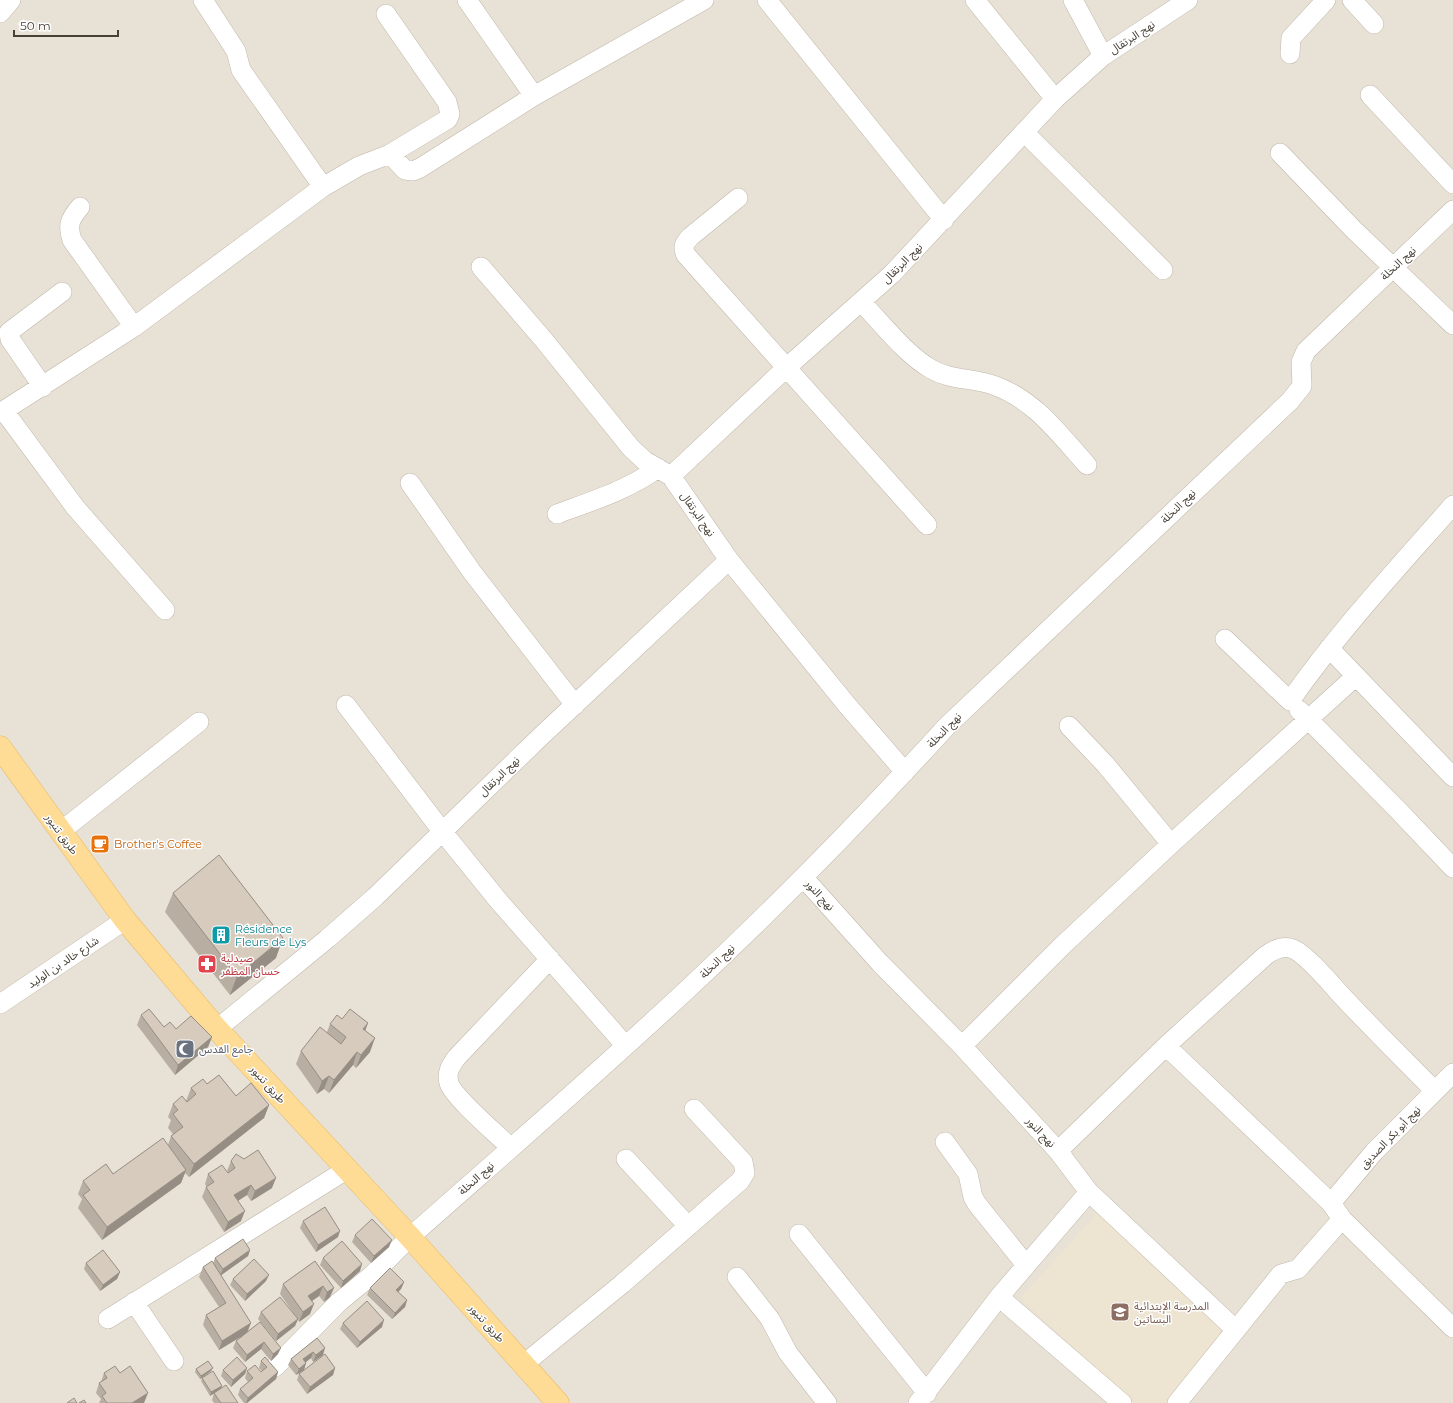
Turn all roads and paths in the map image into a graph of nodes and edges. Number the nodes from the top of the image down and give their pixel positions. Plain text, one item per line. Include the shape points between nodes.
1 (11, 0) edge
2 (203, 0) edge
3 (466, 0) edge
4 (704, 0) edge
5 (767, 0) edge
6 (975, 0) edge
7 (1073, 0) edge
8 (1188, 0) edge
9 (1326, 0) edge
10 (1352, 0) edge
11 (684, 5) edge
12 (0, 13) edge
13 (386, 14) dead end
14 (1374, 24) dead end
15 (1290, 54) dead end
16 (1103, 56) junction
17 (1370, 95) dead end
18 (534, 96) junction
19 (1055, 99) junction
20 (1024, 132) junction
21 (390, 154) junction
22 (1280, 154) dead end
23 (1453, 184) edge
24 (323, 187) junction
25 (738, 198) dead end
26 (80, 206) dead end
27 (1453, 210) edge
28 (944, 220) junction
29 (481, 267) dead end
30 (1394, 268) junction
31 (1163, 270) dead end
32 (62, 292) dead end
33 (861, 302) junction
34 (1453, 325) edge
35 (134, 327) junction
36 (786, 368) junction
37 (43, 387) junction
38 (2, 412) edge
39 (1086, 465) dead end
40 (665, 472) junction
41 (410, 483) dead end
42 (1453, 505) edge
43 (557, 514) dead end
44 (927, 525) dead end
45 (730, 560) junction
46 (165, 610) dead end
47 (1225, 639) dead end
48 (1329, 648) junction
49 (1356, 676) junction
50 (1290, 701) junction
51 (346, 705) dead end
52 (575, 705) junction
53 (1308, 719) junction
54 (199, 722) dead end
55 (1069, 726) dead end
56 (0, 747) edge
57 (1451, 768) edge
58 (905, 772) junction
59 (442, 831) junction
60 (60, 832) junction
61 (1171, 844) junction
62 (1453, 868) edge
63 (803, 877) junction
64 (125, 920) junction
65 (550, 958) junction
66 (0, 1004) edge
67 (217, 1029) junction
68 (625, 1045) junction
69 (962, 1046) junction
70 (1166, 1046) junction
71 (1453, 1073) edge
72 (1435, 1091) junction
73 (694, 1109) dead end
74 (945, 1142) dead end
75 (511, 1148) junction
76 (1058, 1151) junction
77 (626, 1159) dead end
78 (346, 1170) junction
79 (1089, 1192) junction
80 (1331, 1203) junction
81 (1342, 1219) junction
82 (688, 1226) junction
83 (799, 1234) dead end
84 (410, 1237) junction
85 (1026, 1265) junction
86 (737, 1277) dead end
87 (999, 1297) junction
88 (134, 1302) junction
89 (108, 1319) dead end
90 (1453, 1328) edge
91 (1236, 1330) junction
92 (174, 1361) dead end
93 (524, 1364) junction
94 (275, 1367) edge
95 (923, 1398) edge
96 (558, 1403) edge
97 (827, 1403) edge
98 (1122, 1403) edge
99 (1177, 1403) edge

1 - 12 street
2 - 24 street via 236,51 241,70
3 - 18 street
4 - 11 street
5 - 28 street
6 - 19 street
7 - 16 street
8 - 16 street, نهج البرتقال
9 - 15 street via 1291,38
10 - 14 street
11 - 18 street
13 - 21 street via 447,102 450,114 448,119
16 - 19 street, نهج البرتقال
17 - 23 street
18 - 21 street via 413,171 405,170
19 - 20 street, نهج البرتقال
20 - 28 street, نهج البرتقال
20 - 31 street
21 - 24 street via 359,166
22 - 30 street
24 - 35 street
25 - 36 street via 690,237 684,243 683,249
26 - 35 street via 70,218 68,229 72,240
27 - 30 street, نهج النخلة
28 - 33 street, نهج البرتقال
29 - 40 street via 543,339 630,448 645,461
30 - 34 street
30 - 58 street, نهج النخلة via 1306,351 1301,362 1302,386 1290,401 947,726
32 - 37 street via 9,332 10,339
33 - 36 street, نهج البرتقال
33 - 39 street via 913,356 931,369 948,377 992,384 1023,399
35 - 37 street
36 - 40 street, نهج البرتقال
36 - 44 street
37 - 38 street
38 - 46 street via 75,507
40 - 43 street
40 - 45 street, نهج البرتقال
41 - 52 street via 472,572
42 - 48 street
45 - 52 street, نهج البرتقال
45 - 58 street via 847,705
47 - 50 street
48 - 49 street
48 - 50 street
49 - 53 street
49 - 57 street
50 - 53 street
51 - 59 street
52 - 59 street, نهج البرتقال
53 - 61 street
53 - 62 street
54 - 60 street
55 - 61 street via 1105,764
56 - 60 main road, طريق تنيور
58 - 63 street, نهج النخلة
59 - 65 street via 497,899
59 - 67 street, نهج البرتقال via 327,939
60 - 64 main road, طريق تنيور
61 - 69 street via 1063,945
63 - 68 street, نهج النخلة via 691,986
63 - 69 street, نهج النور via 880,963
64 - 66 street, شارع خالد بن الوليد
64 - 67 main road, طريق تنيور
65 - 68 street
65 - 75 street via 457,1057 447,1075 449,1084 458,1096
67 - 78 main road, طريق تنيور
68 - 75 street, نهج النخلة
69 - 76 street, نهج النور
70 - 72 street via 1265,956 1286,947 1297,952 1320,973
70 - 76 street
70 - 80 street
71 - 72 street, نهج أبو بكر الصديق
72 - 80 street, نهج أبو بكر الصديق via 1374,1152
73 - 82 street via 743,1162 745,1173 740,1181
74 - 85 street via 968,1174 977,1204
75 - 84 street, نهج النخلة
76 - 79 street, نهج النور
77 - 82 street
78 - 84 main road, طريق تنيور
78 - 88 street
79 - 85 street
79 - 91 street, نهج النور
80 - 81 street
81 - 90 street
81 - 91 street via 1298,1269 1281,1274
82 - 93 street
83 - 95 street
84 - 93 main road, طريق تنيور
84 - 94 street, نهج النخلة via 339,1302
85 - 87 street
86 - 97 street via 770,1319 788,1353
87 - 95 street
87 - 98 street
88 - 89 street
88 - 92 street
91 - 99 street
93 - 96 main road, طريق تنيور

